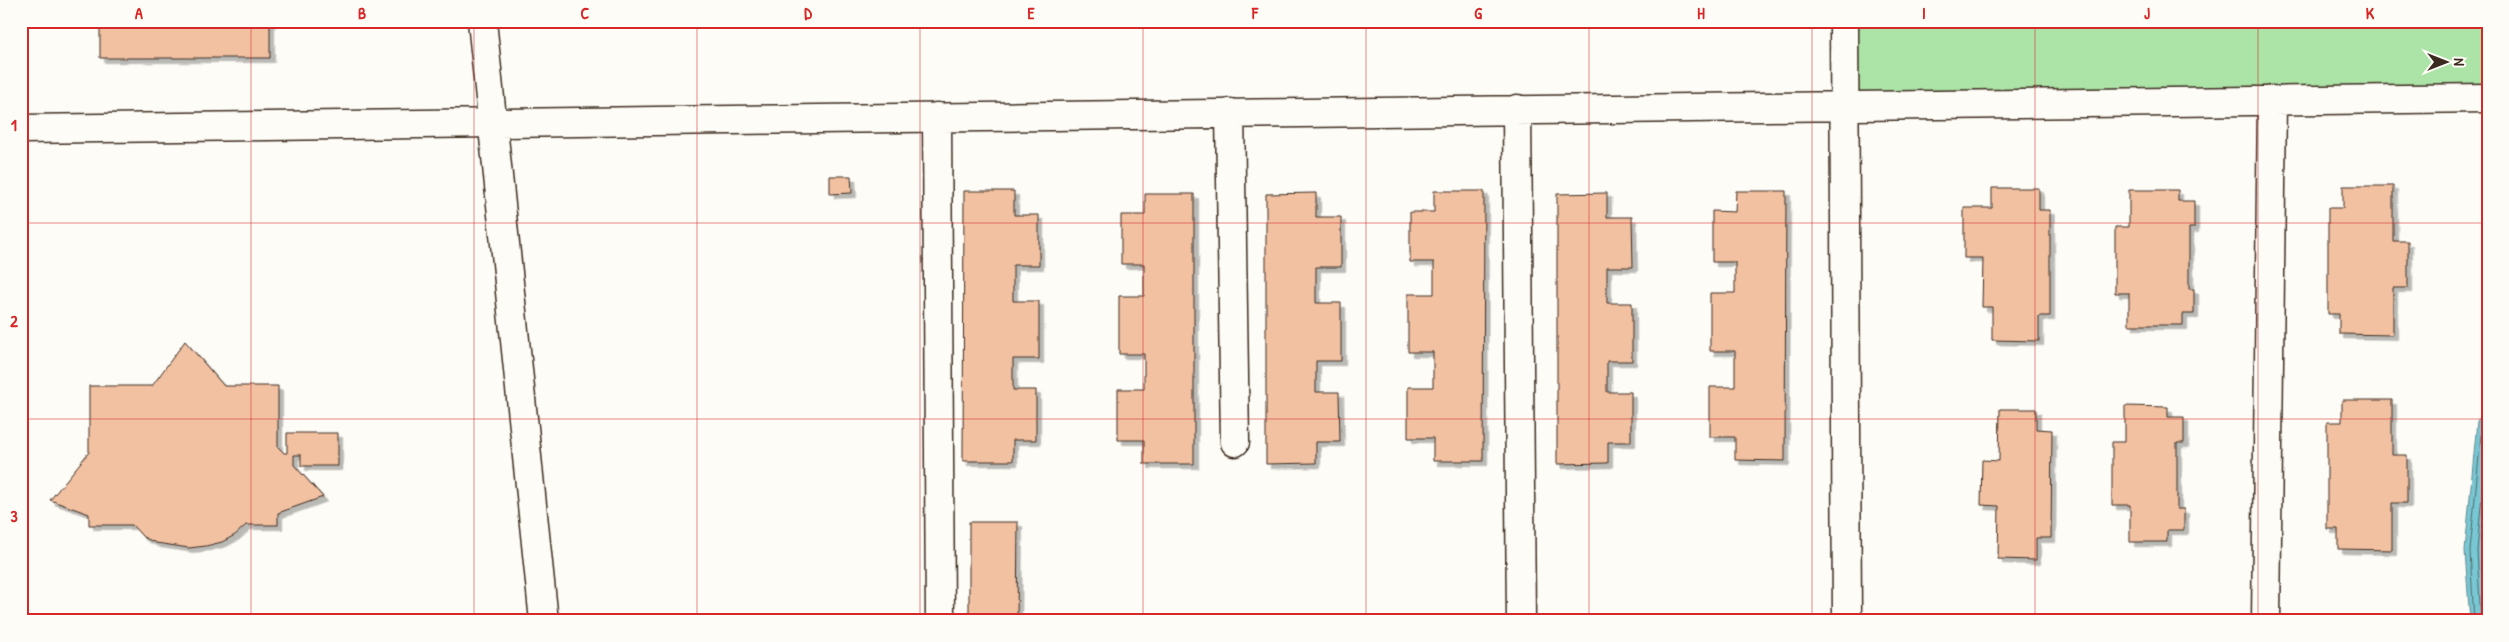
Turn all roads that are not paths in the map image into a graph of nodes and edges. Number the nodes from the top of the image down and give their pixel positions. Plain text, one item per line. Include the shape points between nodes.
1 (482, 21) edge
2 (1844, 21) edge
3 (2488, 98) edge
4 (2272, 100) junction
5 (1844, 106) junction
6 (1517, 109) junction
7 (1230, 113) junction
8 (937, 117) junction
9 (493, 122) junction
10 (21, 129) edge
11 (1236, 442) dead end
12 (544, 621) edge
13 (940, 621) edge
14 (1521, 621) edge
15 (1847, 621) edge
16 (2266, 621) edge

1 - 9 street
2 - 5 street
3 - 4 street
4 - 5 street
4 - 16 street
5 - 6 street
5 - 15 street
6 - 7 street
6 - 14 street
7 - 8 street
7 - 11 street
8 - 9 street
8 - 13 street
9 - 10 street
9 - 12 street

